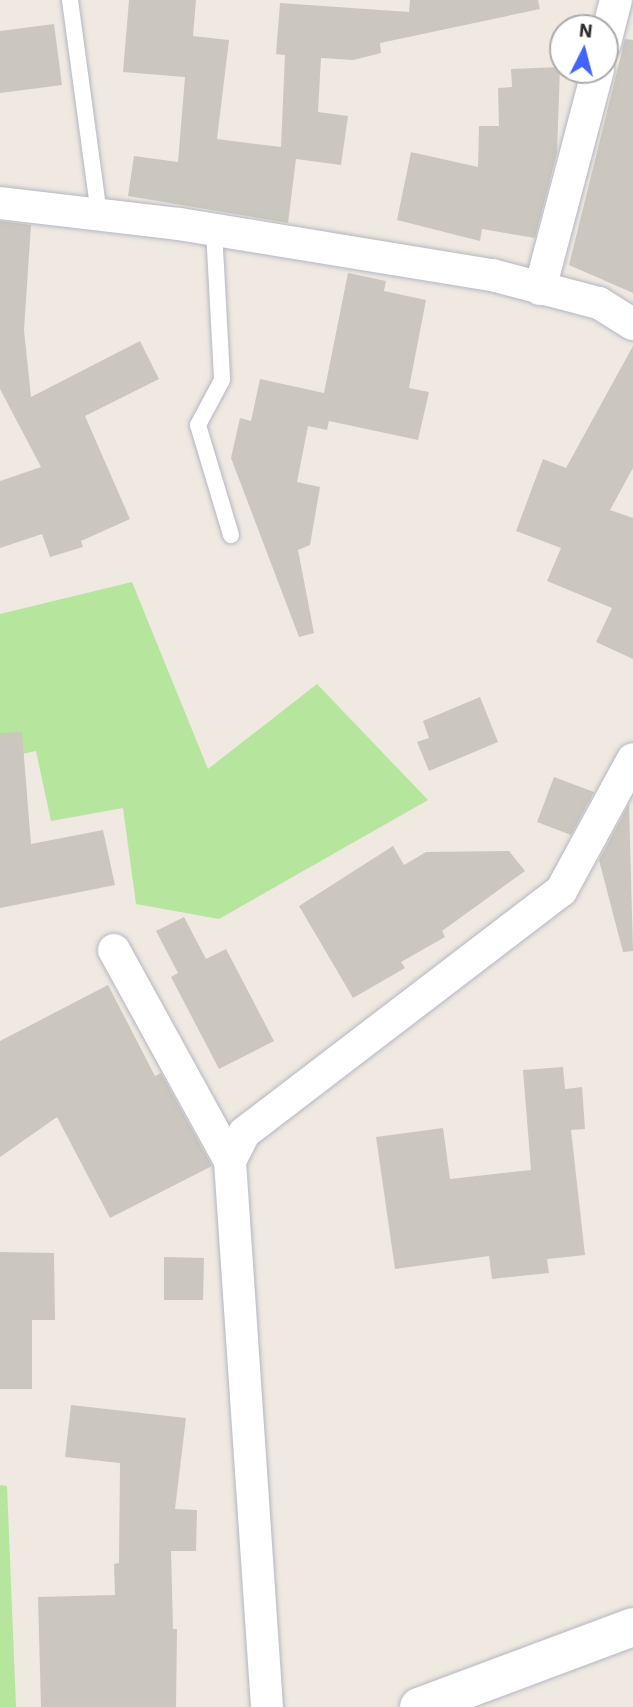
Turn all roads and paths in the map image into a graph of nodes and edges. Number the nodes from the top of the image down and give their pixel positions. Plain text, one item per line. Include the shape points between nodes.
1 (70, 0) edge
2 (594, 84) edge
3 (0, 203) edge
4 (99, 215) junction
5 (214, 230) junction
6 (540, 289) junction
7 (633, 324) edge
8 (230, 535) dead end
9 (633, 759) edge
10 (114, 950) dead end
11 (230, 1161) junction
12 (633, 1627) edge
13 (267, 1707) edge
14 (419, 1707) edge

1 - 4 lane
2 - 6 street
3 - 4 street
4 - 5 street
5 - 6 street via 492,275
5 - 8 lane via 222,380 198,425
6 - 7 street via 599,303
9 - 11 street via 561,891 244,1133
10 - 11 street
11 - 13 street
12 - 14 street

